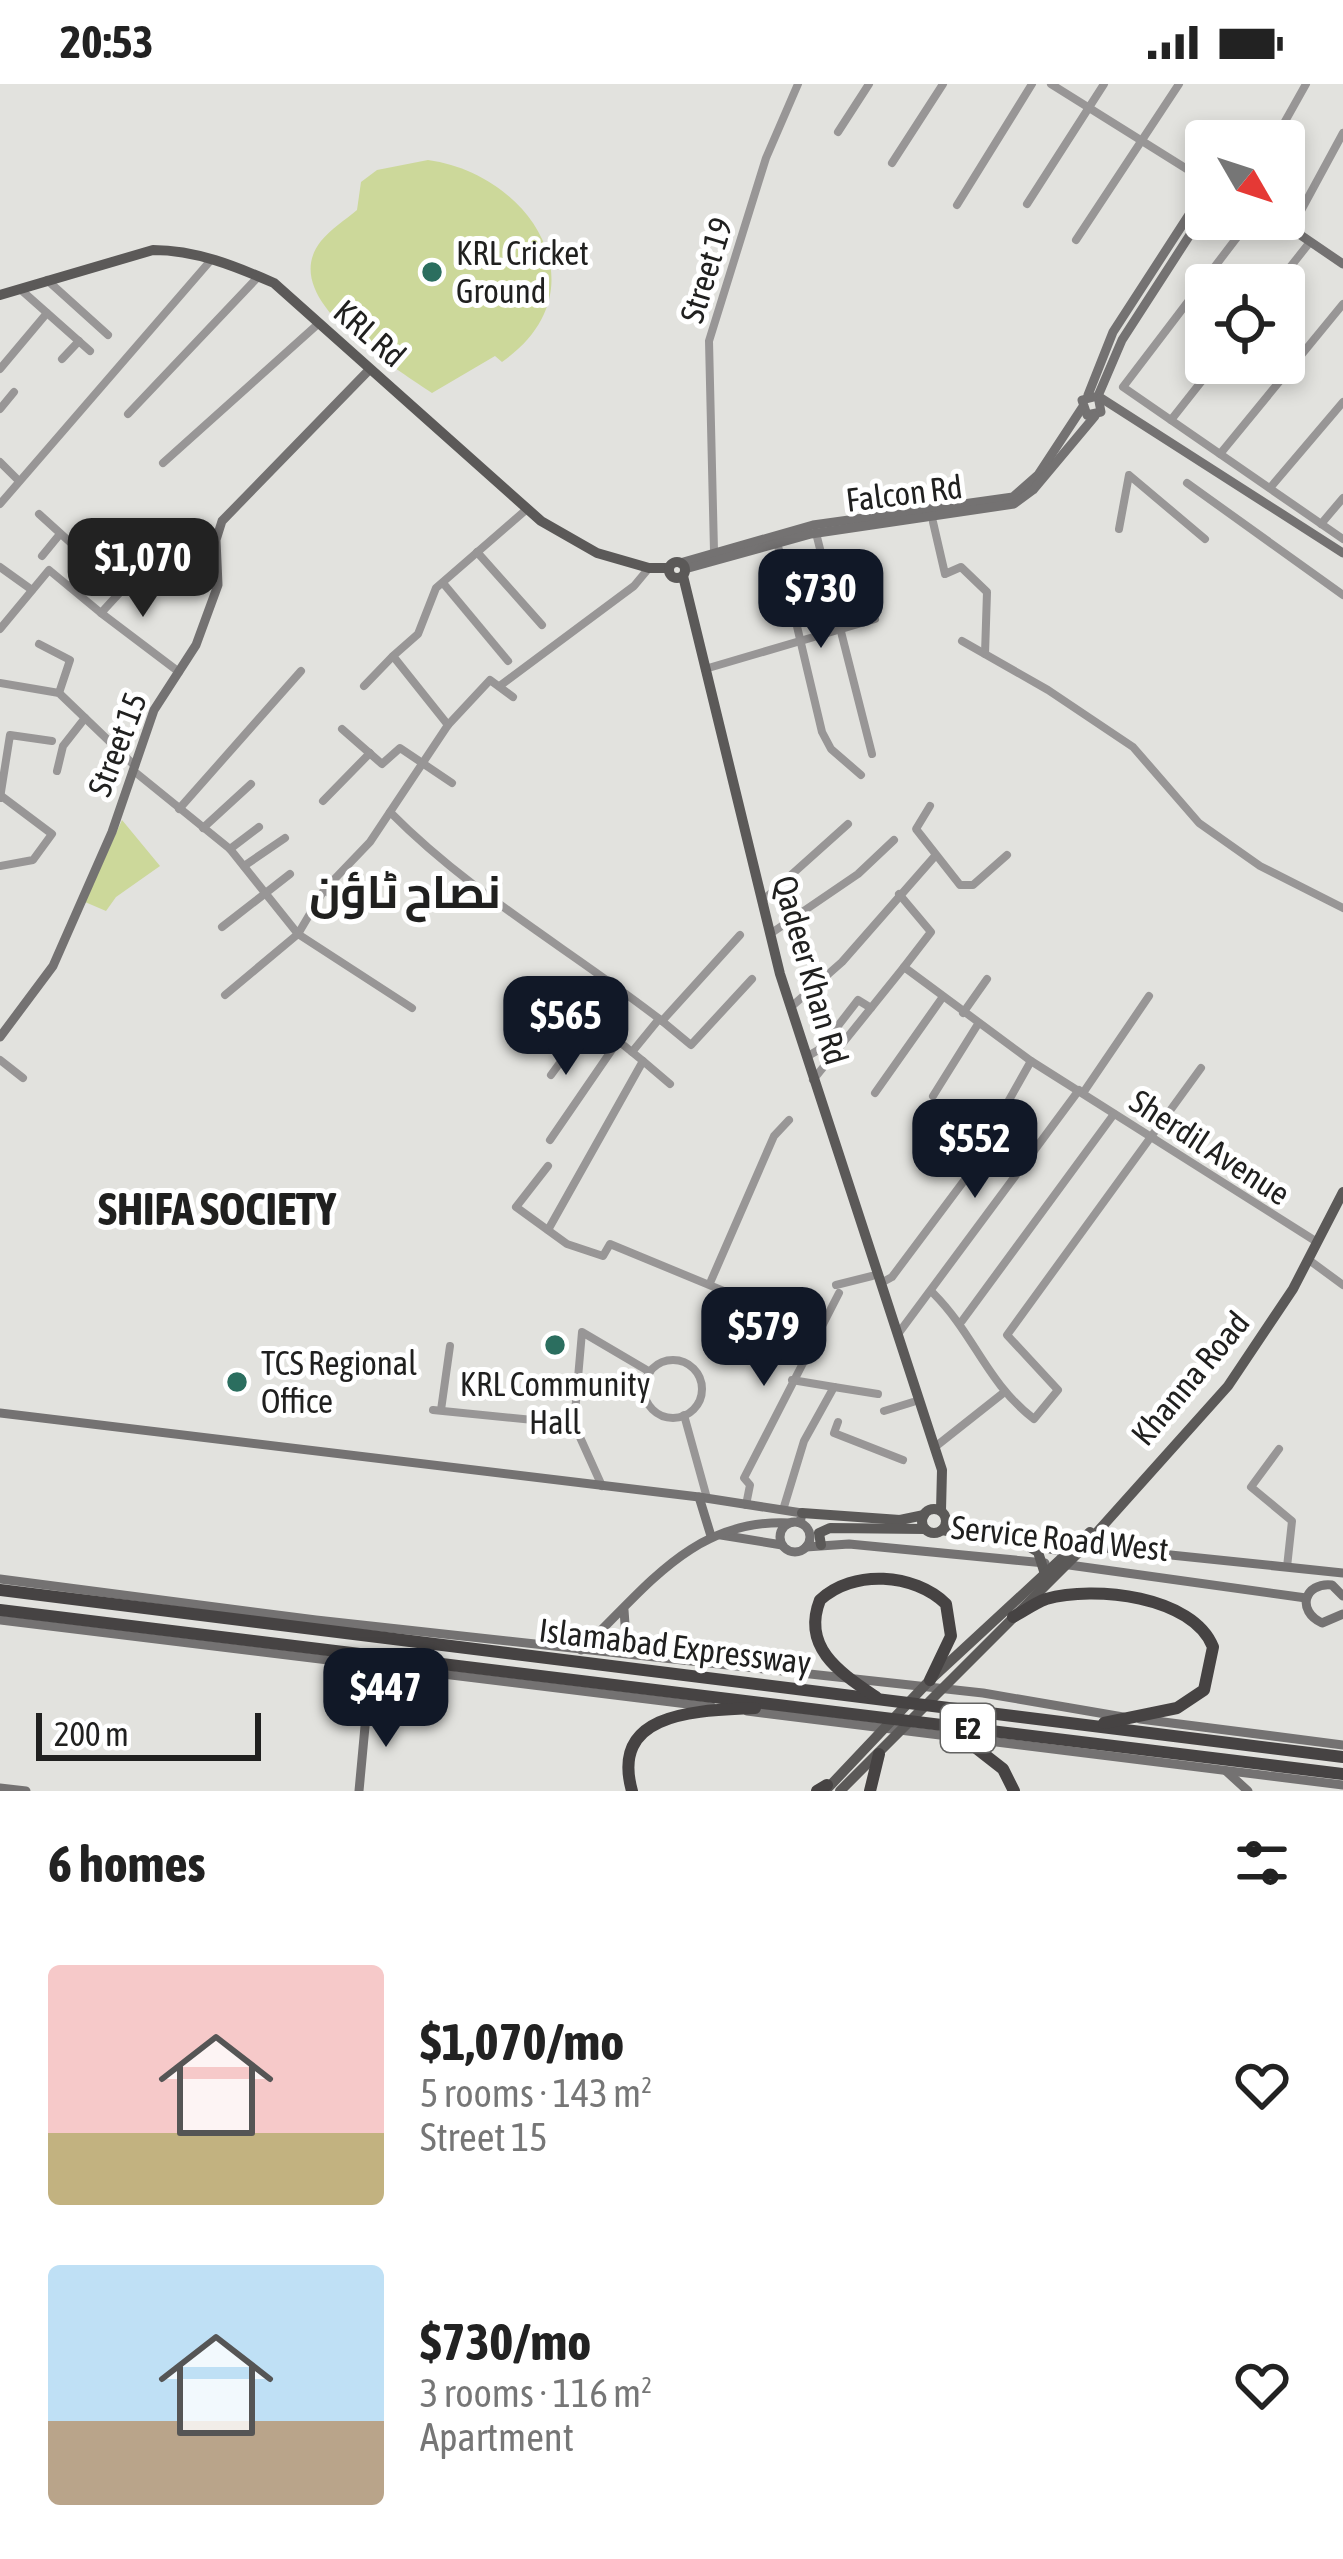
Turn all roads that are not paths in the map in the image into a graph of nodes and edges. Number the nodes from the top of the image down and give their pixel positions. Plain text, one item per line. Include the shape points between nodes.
1 (798, 84) edge
2 (869, 84) edge
3 (943, 84) edge
4 (1032, 84) edge
5 (1051, 84) edge
6 (1104, 84) edge
7 (1178, 84) edge
8 (1306, 84) edge
9 (1089, 107) junction
10 (1286, 120) edge
11 (838, 132) dead end
12 (1343, 134) edge
13 (1141, 141) junction
14 (892, 163) dead end
15 (1185, 172) edge
16 (1305, 203) edge
17 (1027, 204) dead end
18 (957, 206) dead end
19 (1185, 220) edge
20 (1305, 239) edge
21 (1076, 240) dead end
22 (1187, 240) edge
23 (1235, 240) edge
24 (1310, 242) junction
25 (212, 258) junction
26 (1293, 264) edge
27 (1343, 264) edge
28 (259, 276) junction
29 (46, 279) junction
30 (19, 288) junction
31 (0, 295) edge
32 (1343, 304) edge
33 (47, 314) junction
34 (318, 323) junction
35 (108, 335) dead end
36 (79, 340) junction
37 (91, 351) dead end
38 (4, 356) edge
39 (62, 358) dead end
40 (0, 369) edge
41 (370, 369) junction
42 (1199, 384) edge
43 (14, 392) dead end
44 (1096, 396) junction
45 (1343, 402) edge
46 (1120, 407) junction
47 (1082, 408) junction
48 (0, 409) edge
49 (128, 414) dead end
50 (1098, 414) junction
51 (1171, 420) junction
52 (1220, 454) junction
53 (0, 461) edge
54 (163, 463) dead end
55 (19, 481) junction
56 (1187, 483) dead end
57 (1270, 488) junction
58 (1343, 498) edge
59 (0, 504) edge
60 (527, 509) junction
61 (39, 514) dead end
62 (933, 522) dead end
63 (1321, 524) junction
64 (1119, 530) dead end
65 (60, 533) junction
66 (114, 537) dead end
67 (817, 537) dead end
68 (1205, 539) dead end
69 (1343, 539) edge
70 (778, 546) dead end
71 (714, 551) junction
72 (477, 552) junction
73 (1343, 553) edge
74 (42, 556) dead end
75 (92, 562) junction
76 (146, 565) dead end
77 (0, 567) edge
78 (649, 568) junction
79 (679, 571) junction
80 (443, 583) junction
81 (70, 587) junction
82 (32, 590) junction
83 (1343, 596) edge
84 (101, 613) junction
85 (875, 619) dead end
86 (542, 625) dead end
87 (1, 626) edge
88 (838, 631) junction
89 (802, 640) junction
90 (962, 641) dead end
91 (39, 644) dead end
92 (985, 653) junction
93 (393, 656) junction
94 (508, 661) dead end
95 (301, 670) dead end
96 (705, 670) junction
97 (179, 672) junction
98 (0, 682) edge
99 (501, 685) junction
100 (364, 686) dead end
101 (59, 692) junction
102 (512, 698) dead end
103 (85, 718) junction
104 (448, 725) junction
105 (342, 729) dead end
106 (52, 741) dead end
107 (370, 753) junction
108 (872, 754) dead end
109 (422, 761) junction
110 (135, 769) junction
111 (57, 771) dead end
112 (861, 775) dead end
113 (452, 783) dead end
114 (250, 784) dead end
115 (0, 796) edge
116 (323, 801) dead end
117 (930, 806) dead end
118 (179, 809) junction
119 (390, 812) junction
120 (848, 824) dead end
121 (259, 827) dead end
122 (203, 828) junction
123 (285, 838) dead end
124 (894, 840) dead end
125 (230, 849) junction
126 (1007, 855) dead end
127 (935, 856) junction
128 (0, 866) edge
129 (244, 866) junction
130 (290, 874) dead end
131 (324, 890) junction
132 (266, 894) junction
133 (899, 894) junction
134 (762, 902) junction
135 (1343, 908) edge
136 (361, 914) dead end
137 (222, 927) dead end
138 (298, 934) junction
139 (770, 934) junction
140 (740, 935) dead end
141 (904, 967) junction
142 (752, 979) dead end
143 (987, 979) dead end
144 (225, 994) dead end
145 (1149, 996) dead end
146 (943, 998) junction
147 (791, 1007) junction
148 (412, 1008) dead end
149 (871, 1008) junction
150 (581, 1010) dead end
151 (963, 1013) junction
152 (592, 1019) junction
153 (660, 1020) junction
154 (978, 1024) junction
155 (0, 1037) edge
156 (618, 1041) junction
157 (632, 1052) junction
158 (806, 1057) junction
159 (0, 1060) edge
160 (1031, 1060) junction
161 (643, 1061) junction
162 (1202, 1068) dead end
163 (551, 1075) dead end
164 (23, 1078) dead end
165 (813, 1080) junction
166 (670, 1084) dead end
167 (1081, 1091) junction
168 (875, 1094) dead end
169 (933, 1096) dead end
170 (1114, 1114) junction
171 (789, 1120) dead end
172 (1149, 1138) junction
173 (550, 1140) dead end
174 (548, 1166) dead end
175 (1343, 1192) edge
176 (548, 1230) junction
177 (1317, 1242) junction
178 (1309, 1260) junction
179 (876, 1280) junction
180 (710, 1283) junction
181 (1343, 1285) edge
182 (934, 1293) junction
183 (962, 1322) junction
184 (818, 1330) junction
185 (898, 1335) junction
186 (450, 1346) dead end
187 (650, 1372) junction
188 (792, 1379) junction
189 (834, 1387) junction
190 (878, 1394) dead end
191 (1002, 1394) junction
192 (913, 1402) junction
193 (884, 1411) dead end
194 (0, 1413) edge
195 (684, 1415) junction
196 (838, 1422) dead end
197 (574, 1424) junction
198 (935, 1447) junction
199 (1279, 1449) dead end
200 (903, 1460) dead end
201 (602, 1486) junction
202 (704, 1501) junction
203 (746, 1504) junction
204 (783, 1510) junction
205 (936, 1519) junction
206 (798, 1520) junction
207 (713, 1533) junction
208 (782, 1545) junction
209 (821, 1545) junction
210 (806, 1546) junction
211 (1075, 1548) junction
212 (1287, 1567) junction
213 (1047, 1574) junction
214 (1343, 1575) edge
215 (0, 1579) edge
216 (1326, 1583) junction
217 (0, 1590) edge
218 (1343, 1596) edge
219 (1306, 1598) junction
220 (0, 1610) edge
221 (624, 1610) junction
222 (1342, 1613) edge
223 (1013, 1617) junction
224 (0, 1620) edge
225 (581, 1650) junction
226 (650, 1658) junction
227 (334, 1663) junction
228 (400, 1671) junction
229 (850, 1679) junction
230 (928, 1681) junction
231 (880, 1700) junction
232 (368, 1705) junction
233 (786, 1706) junction
234 (735, 1709) junction
235 (1124, 1717) junction
236 (946, 1726) junction
237 (1097, 1726) junction
238 (961, 1736) junction
239 (1343, 1745) edge
240 (879, 1754) junction
241 (1343, 1757) edge
242 (1226, 1771) junction
243 (1339, 1781) edge
244 (0, 1788) edge
245 (827, 1789) edge
246 (26, 1791) edge
247 (359, 1791) edge
248 (632, 1791) edge
249 (870, 1791) edge
250 (1014, 1791) edge
251 (1248, 1791) edge
252 (1316, 1791) edge

1 - 71 street, Street 19 via 766,158 709,341
2 - 11 street
3 - 14 street
4 - 18 street
5 - 9 street
6 - 9 street
7 - 13 street
8 - 10 street
9 - 13 street
9 - 17 street
12 - 16 street
13 - 15 street
13 - 21 street
19 - 44 street via 1113,332
20 - 24 street
22 - 44 street
23 - 51 street via 1122,384
24 - 26 street
24 - 27 street
25 - 28 main road, KRL Rd
25 - 29 main road, KRL Rd via 153,250
25 - 55 street
28 - 34 main road, KRL Rd
28 - 49 street
29 - 30 main road, KRL Rd
29 - 35 street
30 - 31 main road, KRL Rd
30 - 33 street
32 - 52 street
33 - 36 street
33 - 38 street
34 - 41 main road, KRL Rd
34 - 54 street
36 - 37 street
36 - 39 street
38 - 40 street
41 - 60 main road, KRL Rd
41 - 97 street, Street 15 via 222,521 218,585
42 - 51 street
43 - 48 street
44 - 46 street
44 - 47 street, Falcon Rd
44 - 50 street
45 - 57 street
46 - 50 street
46 - 73 street
47 - 50 street
47 - 71 street, Falcon Rd via 1038,475 1013,497 813,525
50 - 79 street, Falcon Rd via 1014,504 812,533
51 - 52 street
52 - 57 street
53 - 55 street
55 - 59 street
56 - 83 street
57 - 63 street
58 - 63 street
60 - 72 street
60 - 78 main road, KRL Rd via 576,544
61 - 65 street
62 - 92 street via 945,574 961,567 987,592
63 - 69 street
64 - 68 street via 1129,476
65 - 74 street
65 - 75 street
66 - 75 street
67 - 88 street
70 - 89 street
71 - 79 street, Falcon Rd
72 - 80 street
72 - 86 street
75 - 81 street
76 - 84 street
77 - 82 street
78 - 79 main road, KRL Rd
78 - 99 street
79 - 96 main road, Qadeer Khan Rd
79 - 179 main road, Qadeer Khan Rd via 774,975
80 - 93 street via 418,634
80 - 94 street
81 - 82 street via 49,570
81 - 84 street
82 - 87 street
84 - 97 street
85 - 88 street
88 - 89 street
88 - 108 street
89 - 96 street
89 - 112 street via 822,732
90 - 92 street
91 - 101 street via 70,660
92 - 135 street via 1133,747 1199,823 1260,866
93 - 100 street
93 - 104 street
95 - 118 street
96 - 134 main road, Qadeer Khan Rd
97 - 110 street, Street 15 via 154,710
98 - 101 street
99 - 102 street
99 - 104 street via 490,680
101 - 103 street
103 - 110 street
103 - 111 street via 63,746
104 - 109 street
105 - 107 street
106 - 115 street via 10,735
107 - 109 street via 386,765 400,748
107 - 116 street
109 - 113 street
109 - 119 street
110 - 118 street
110 - 155 street, Street 15 via 53,966
114 - 122 street
115 - 128 street via 52,834 33,860
117 - 127 street via 915,826
118 - 122 street
119 - 131 street
119 - 153 street via 478,892
120 - 134 street
121 - 125 street
122 - 125 street
123 - 129 street
124 - 139 street
125 - 129 street
126 - 127 street via 967,888
127 - 133 street
129 - 132 street
130 - 132 street
131 - 136 street
131 - 138 street
132 - 137 street
132 - 138 street
133 - 141 street via 931,932
133 - 147 street
134 - 139 main road, Qadeer Khan Rd
138 - 144 street
138 - 148 street
139 - 147 main road, Qadeer Khan Rd
140 - 153 street
141 - 146 street, Sherdil Avenue
141 - 149 street
142 - 153 street via 691,1045
143 - 151 street
145 - 167 street
146 - 151 street, Sherdil Avenue
146 - 168 street
147 - 158 main road, Qadeer Khan Rd
149 - 158 street via 858,1000
149 - 165 street
150 - 152 street
151 - 154 street, Sherdil Avenue
152 - 156 street
152 - 163 street
153 - 157 street
154 - 160 street, Sherdil Avenue
154 - 169 street
156 - 157 street
156 - 173 street
157 - 161 street
158 - 165 main road, Qadeer Khan Rd
159 - 164 street
160 - 167 street, Sherdil Avenue
160 - 179 street via 1004,1109 1002,1130 892,1276
161 - 166 street
161 - 176 street
162 - 172 street
165 - 179 main road, Qadeer Khan Rd
167 - 170 street, Sherdil Avenue
167 - 182 street
170 - 172 street, Sherdil Avenue
170 - 183 street
171 - 180 street via 774,1136
172 - 177 street, Sherdil Avenue
172 - 191 street via 1007,1335 1058,1390 1034,1419
174 - 176 street via 517,1207
175 - 177 main road, Khanna Road
176 - 180 street via 592,1253 603,1256 610,1244
177 - 178 main road, Khanna Road
178 - 181 street
178 - 211 main road, Khanna Road via 1238,1374
179 - 184 street via 838,1289
179 - 185 main road, Qadeer Khan Rd
179 - 192 main road, Qadeer Khan Rd
180 - 184 street
182 - 183 street
182 - 185 street
183 - 191 street
184 - 188 street
185 - 198 main road, Qadeer Khan Rd
186 - 197 street via 437,1410
187 - 195 street via 644,1389 652,1409
187 - 195 street via 673,1359 694,1368 700,1400
187 - 197 street via 582,1333
188 - 189 street
188 - 203 street via 744,1478
189 - 190 street
189 - 204 street via 804,1442
191 - 198 street
192 - 193 street
192 - 205 main road, Qadeer Khan Rd via 937,1473
194 - 201 street
195 - 202 street
196 - 200 street via 834,1433
197 - 201 street
198 - 205 main road, Qadeer Khan Rd via 945,1484
199 - 212 street via 1251,1487 1292,1522
201 - 202 street
202 - 203 street
202 - 207 street
203 - 204 street
204 - 206 street
205 - 206 main road
205 - 209 main road via 830,1528 819,1533
205 - 211 main road
205 - 213 main road via 1030,1544
206 - 207 street
206 - 208 street via 781,1532
206 - 210 street via 809,1533
207 - 208 street
207 - 221 street via 667,1562
208 - 210 street via 794,1552
209 - 210 street, Service Road West
209 - 219 street, Service Road West via 1042,1562
211 - 212 street, Service Road West
211 - 213 main road, Khanna Road
212 - 214 street, Service Road West
213 - 223 main road, Khanna Road
213 - 230 main road, Khanna Road
214 - 216 street
215 - 225 street
216 - 218 street
216 - 219 street
217 - 231 highway, Islamabad Expressway / E2
219 - 222 street via 1316,1621
220 - 233 highway, Islamabad Expressway / E2
221 - 225 street
221 - 226 street via 626,1639
223 - 235 highway via 1046,1599 1100,1595 1149,1601 1199,1622 1213,1647 1204,1690 1177,1708
223 - 240 main road, Khanna Road
224 - 227 street
225 - 226 street
226 - 229 street
227 - 228 street
227 - 232 street
228 - 232 street
228 - 234 street
229 - 230 highway via 818,1642 816,1610 841,1585 884,1580 921,1585 950,1611 951,1636
229 - 231 highway
229 - 235 street
230 - 245 main road, Khanna Road
231 - 237 highway, Islamabad Expressway / E2
232 - 247 street
233 - 234 highway
233 - 236 highway, Islamabad Expressway / E2
234 - 238 street
234 - 248 highway via 665,1715 647,1729 630,1761
235 - 237 highway
235 - 239 street
236 - 238 highway
236 - 243 highway, Islamabad Expressway / E2
237 - 241 highway, Islamabad Expressway / E2
238 - 242 street
238 - 250 highway via 1003,1769
240 - 245 main road, Khanna Road
240 - 249 highway
242 - 243 street
242 - 251 street
243 - 252 street
244 - 246 street

